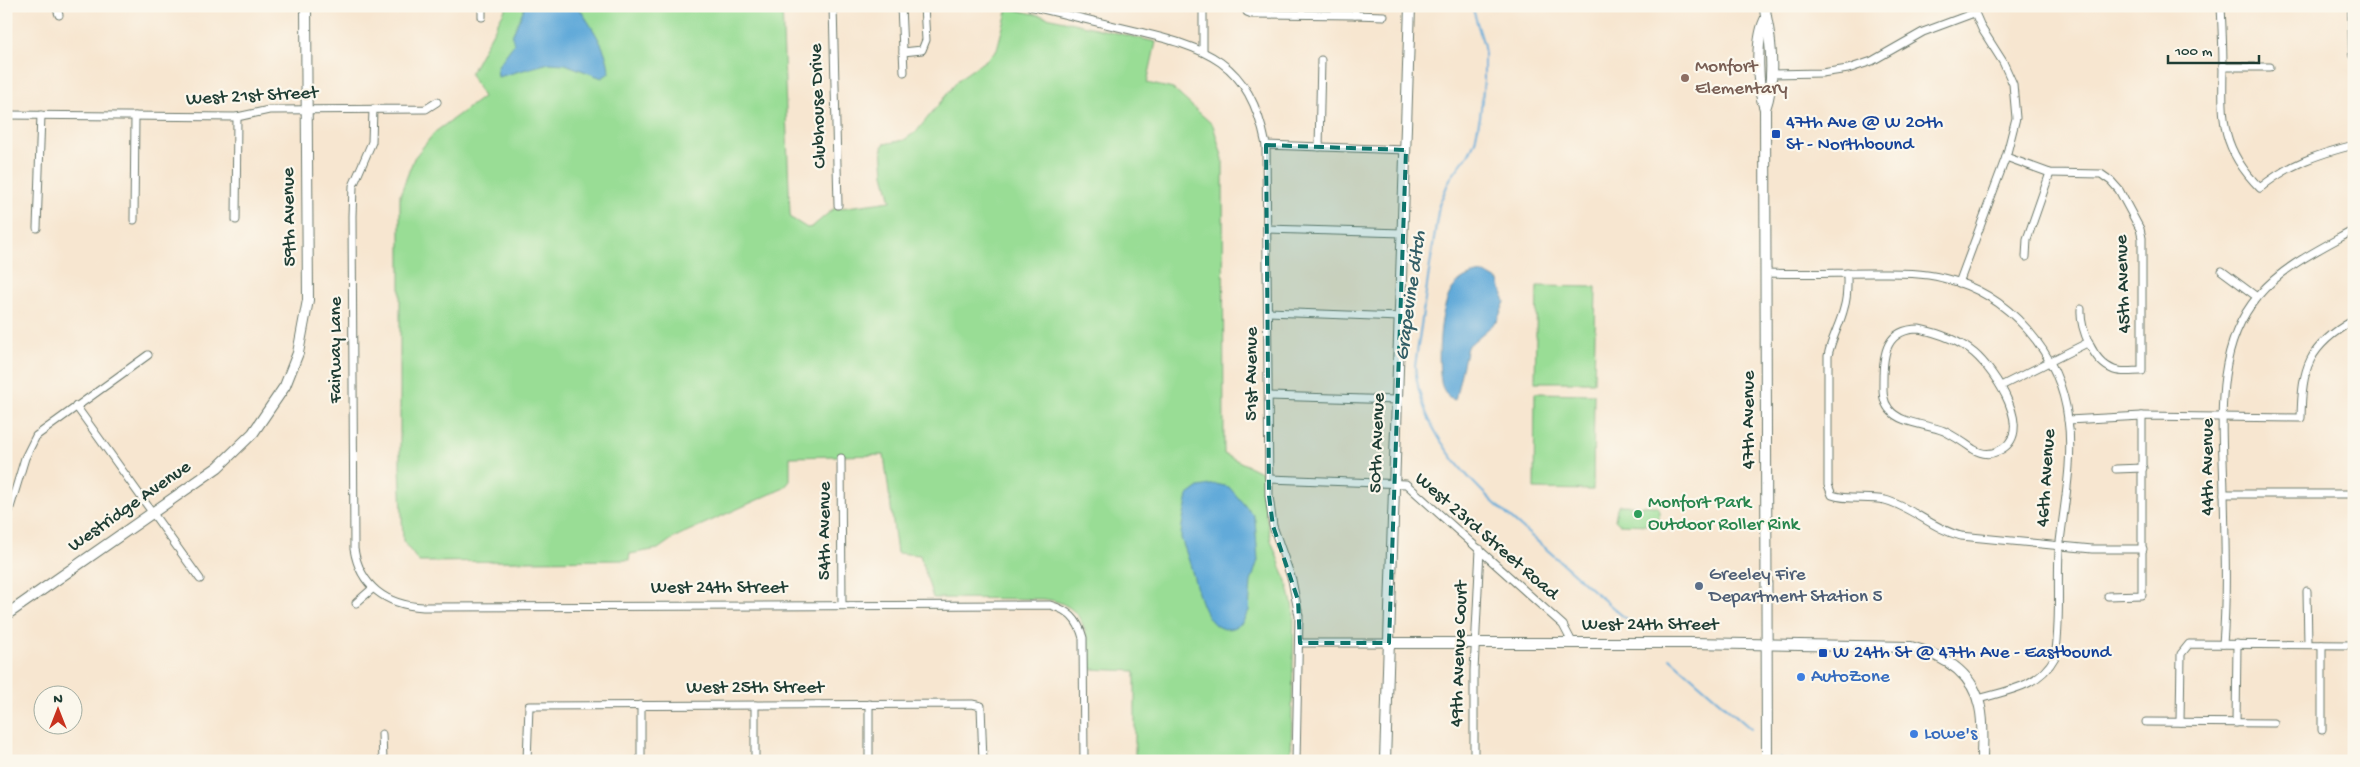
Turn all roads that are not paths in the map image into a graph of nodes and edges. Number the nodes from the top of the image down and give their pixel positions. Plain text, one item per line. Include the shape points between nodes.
1 (56, 6) edge
2 (306, 6) edge
3 (482, 6) edge
4 (833, 6) edge
5 (901, 6) edge
6 (924, 6) edge
7 (1030, 6) edge
8 (1203, 6) edge
9 (1245, 6) edge
10 (1356, 6) edge
11 (1410, 6) edge
12 (1765, 6) edge
13 (2221, 6) edge
14 (2353, 6) edge
15 (1973, 10) edge
16 (59, 15) dead end
17 (1355, 15) junction
18 (1384, 16) dead end
19 (482, 17) dead end
20 (1765, 20) junction
21 (1203, 51) junction
22 (903, 52) junction
23 (2354, 55) edge
24 (1321, 60) dead end
25 (2223, 67) junction
26 (2270, 67) dead end
27 (904, 72) dead end
28 (1770, 74) junction
29 (437, 102) dead end
30 (373, 109) junction
31 (1765, 109) junction
32 (305, 110) junction
33 (6, 115) edge
34 (42, 116) junction
35 (135, 116) junction
36 (237, 117) junction
37 (1266, 145) junction
38 (2354, 145) edge
39 (1318, 147) junction
40 (1406, 150) junction
41 (2006, 157) junction
42 (2050, 173) junction
43 (838, 205) dead end
44 (134, 220) dead end
45 (236, 220) dead end
46 (37, 228) dead end
47 (1267, 229) junction
48 (2354, 230) edge
49 (1403, 233) junction
50 (2026, 257) dead end
51 (2222, 271) dead end
52 (1766, 273) junction
53 (1847, 273) junction
54 (1960, 283) junction
55 (2257, 297) junction
56 (2081, 309) dead end
57 (1268, 312) junction
58 (1400, 316) junction
59 (2354, 320) edge
60 (2086, 343) junction
61 (148, 355) dead end
62 (2050, 362) junction
63 (2001, 386) junction
64 (1269, 396) junction
65 (1397, 400) junction
66 (76, 406) junction
67 (2142, 416) junction
68 (2224, 416) junction
69 (265, 417) joint
70 (2068, 420) junction
71 (842, 458) dead end
72 (2142, 468) junction
73 (2116, 469) dead end
74 (1269, 479) junction
75 (1394, 483) junction
76 (2224, 494) junction
77 (2354, 494) edge
78 (9, 512) dead end
79 (152, 512) junction
80 (2060, 546) junction
81 (1480, 549) junction
82 (2143, 549) junction
83 (200, 579) dead end
84 (372, 589) junction
85 (2308, 591) dead end
86 (2108, 596) dead end
87 (356, 603) dead end
88 (842, 604) junction
89 (6, 615) edge
90 (1475, 642) junction
91 (1572, 642) junction
92 (1300, 643) junction
93 (1389, 643) junction
94 (1767, 644) junction
95 (2223, 644) junction
96 (2237, 644) junction
97 (2308, 644) junction
98 (2322, 645) junction
99 (2354, 645) edge
100 (1978, 699) junction
101 (869, 704) junction
102 (641, 705) junction
103 (755, 705) junction
104 (2146, 722) dead end
105 (2180, 722) junction
106 (2236, 723) junction
107 (2274, 723) dead end
108 (2322, 730) dead end
109 (382, 734) dead end
110 (383, 761) edge
111 (527, 761) edge
112 (641, 761) edge
113 (755, 761) edge
114 (869, 761) edge
115 (983, 761) edge
116 (1084, 761) edge
117 (1296, 761) edge
118 (1385, 761) edge
119 (1474, 761) edge
120 (1767, 761) edge
121 (1982, 761) edge

1 - 16 street
2 - 32 main road, 59th Avenue
3 - 19 street
4 - 43 street, Clubhouse Drive
5 - 22 street
6 - 22 street via 926,40 922,50
7 - 21 street, 51st Avenue via 1176,40
8 - 21 street
9 - 17 street via 1252,14
10 - 17 street
11 - 40 main road, 50th Avenue
12 - 20 main road, 47th Avenue
13 - 25 street
14 - 23 main road
15 - 28 street via 1848,70
15 - 41 street via 2013,84 2016,118
17 - 18 street
20 - 28 main road, 47th Avenue via 1769,32
20 - 31 main road, 47th Avenue via 1759,32 1760,95
21 - 37 street, 51st Avenue via 1223,64 1246,89 1261,120
22 - 27 street
24 - 39 street
25 - 26 street
25 - 38 street via 2225,132 2238,162 2260,188 2286,168
28 - 31 main road, 47th Avenue via 1770,95
29 - 30 street, West 21st Street via 426,109
30 - 32 street, West 21st Street
30 - 84 street, Fairway Lane via 372,142 353,186 352,216 354,549 356,561
31 - 52 main road, 47th Avenue
32 - 36 street, West 21st Street via 269,110
32 - 69 main road, 59th Avenue via 309,280 306,318 291,372
33 - 34 street, West 21st Street
34 - 35 street, West 21st Street
34 - 46 street
35 - 36 street, West 21st Street
35 - 44 street
36 - 45 street
37 - 39 street
37 - 47 street, 51st Avenue
39 - 40 street
40 - 49 main road, 50th Avenue
41 - 42 street
41 - 54 street
42 - 50 street via 2027,239
42 - 60 street, 45th Avenue via 2097,173 2104,176 2119,190 2140,229 2142,371 2117,371 2107,366
47 - 49 street
47 - 57 street, 51st Avenue
48 - 55 street, 44th Avenue via 2289,268
49 - 58 main road, 50th Avenue
51 - 55 street
52 - 53 street, 46th Avenue
52 - 94 main road, 47th Avenue
53 - 54 street, 46th Avenue via 1910,273
53 - 80 street via 1848,294 1830,340 1828,356 1828,485 1832,495 1885,500 1961,536
54 - 62 street, 46th Avenue via 2007,310 2032,335
55 - 68 street, 44th Avenue via 2237,331 2227,363
56 - 60 street
57 - 58 street
57 - 64 street, 51st Avenue
58 - 65 main road, 50th Avenue
59 - 68 street via 2322,343 2307,366 2302,386 2301,418
60 - 62 street
61 - 66 street
62 - 63 street
62 - 70 street, 46th Avenue via 2061,387
63 - 63 street via 1974,354 1938,334 1919,329 1907,331 1893,339 1884,353 1884,393 1889,410 1899,418 1946,432 1983,453 2000,450 2013,436 2014,424
64 - 65 street
64 - 74 street, 51st Avenue
65 - 75 main road, 50th Avenue
66 - 78 street via 42,431 30,445
66 - 79 street
67 - 68 street
67 - 70 street
67 - 72 street
68 - 76 street, 44th Avenue
69 - 79 main road, Westridge Avenue via 232,455
70 - 80 street, 46th Avenue via 2069,451
71 - 88 street, 54th Avenue
72 - 73 street
72 - 82 street
74 - 75 street
74 - 92 street, 51st Avenue via 1273,526 1298,600
75 - 81 street, West 23rd Street Road via 1406,484
75 - 93 main road, 50th Avenue
76 - 77 street
76 - 95 street, 44th Avenue
79 - 83 street
79 - 89 main road, Westridge Avenue
80 - 82 street
80 - 100 street, 46th Avenue via 2055,657 2049,668 2035,680
81 - 90 street, 49th Avenue Court
81 - 91 street, West 23rd Street Road via 1563,625
82 - 86 street via 2142,595
84 - 87 street
84 - 88 street, West 24th Street via 395,603 415,606
85 - 97 street
88 - 116 street, West 24th Street via 1050,605 1069,613 1077,622 1083,638
90 - 91 main road, West 24th Street
90 - 93 main road, West 24th Street
90 - 119 street, 49th Avenue Court
91 - 94 main road, West 24th Street
92 - 93 street, West 24th Street
92 - 117 street, 51st Avenue
93 - 118 main road, 50th Avenue
94 - 100 main road, West 24th Street via 1895,646 1931,652 1950,662
94 - 120 main road, 47th Avenue
95 - 96 street
95 - 105 street via 2189,644 2181,654
96 - 97 street
96 - 106 street
97 - 98 street
98 - 99 street
98 - 108 street
100 - 121 main road
101 - 103 street, West 25th Street
101 - 114 street
101 - 115 street, West 25th Street via 981,706
102 - 103 street, West 25th Street
102 - 111 street, West 25th Street via 529,706
102 - 112 street
103 - 113 street
104 - 105 street
105 - 106 street
106 - 107 street
109 - 110 street

